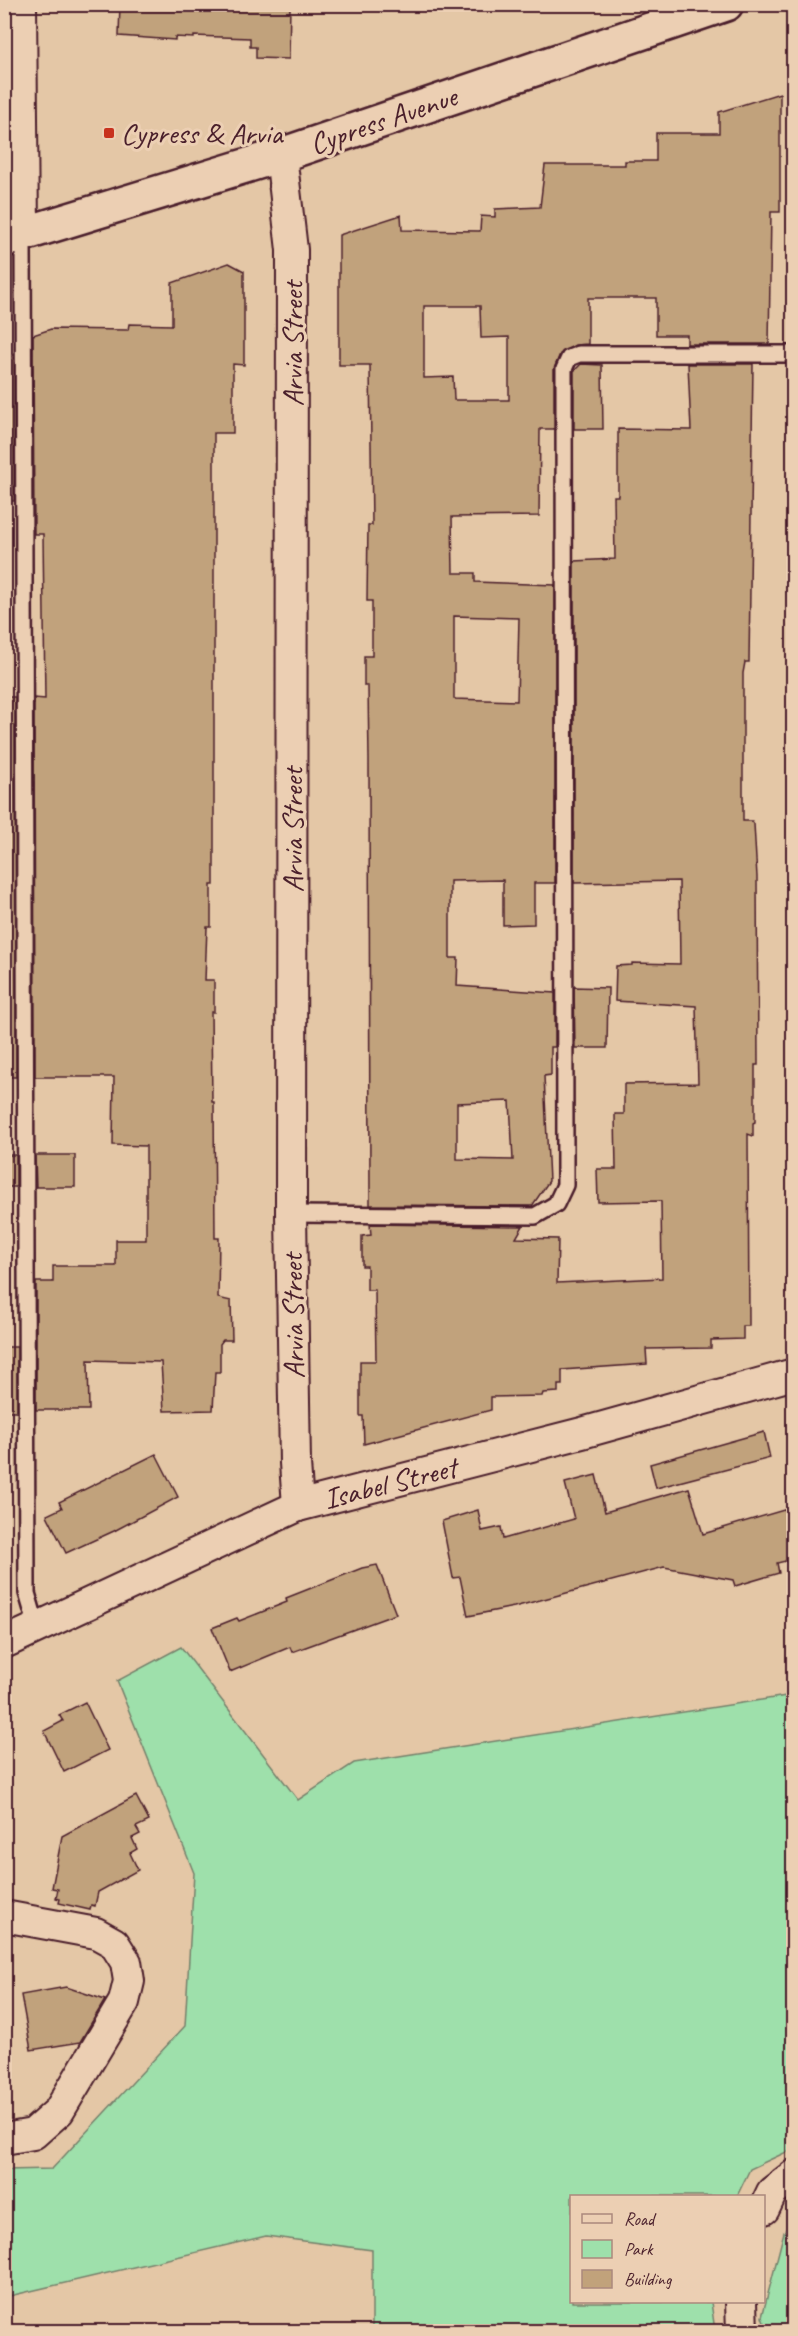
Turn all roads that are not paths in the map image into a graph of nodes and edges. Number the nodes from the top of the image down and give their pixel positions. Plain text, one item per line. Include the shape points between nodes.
1 (21, 4) edge
2 (726, 4) edge
3 (280, 155) junction
4 (14, 237) edge
5 (794, 354) edge
6 (291, 1214) junction
7 (794, 1374) edge
8 (298, 1506) junction
9 (37, 1627) junction
10 (4, 1643) edge
11 (4, 1916) edge
12 (4, 2139) edge
13 (794, 2175) edge
14 (765, 2207) edge
15 (741, 2303) edge
16 (742, 2331) edge

1 - 4 street
2 - 3 street, Cypress Avenue
3 - 4 street, Cypress Avenue
3 - 6 street, Arvia Street via 292,250
4 - 9 lane via 27,1593
5 - 6 lane via 579,354 569,358 564,369 565,1185 556,1204 535,1216
6 - 8 street, Arvia Street
7 - 8 street, Isabel Street
8 - 9 street, Isabel Street
9 - 10 street, Isabel Street
11 - 12 street via 96,1933 114,1943 126,1962 129,1981 124,2002 59,2111 33,2134
13 - 14 street via 772,2192
15 - 16 street

